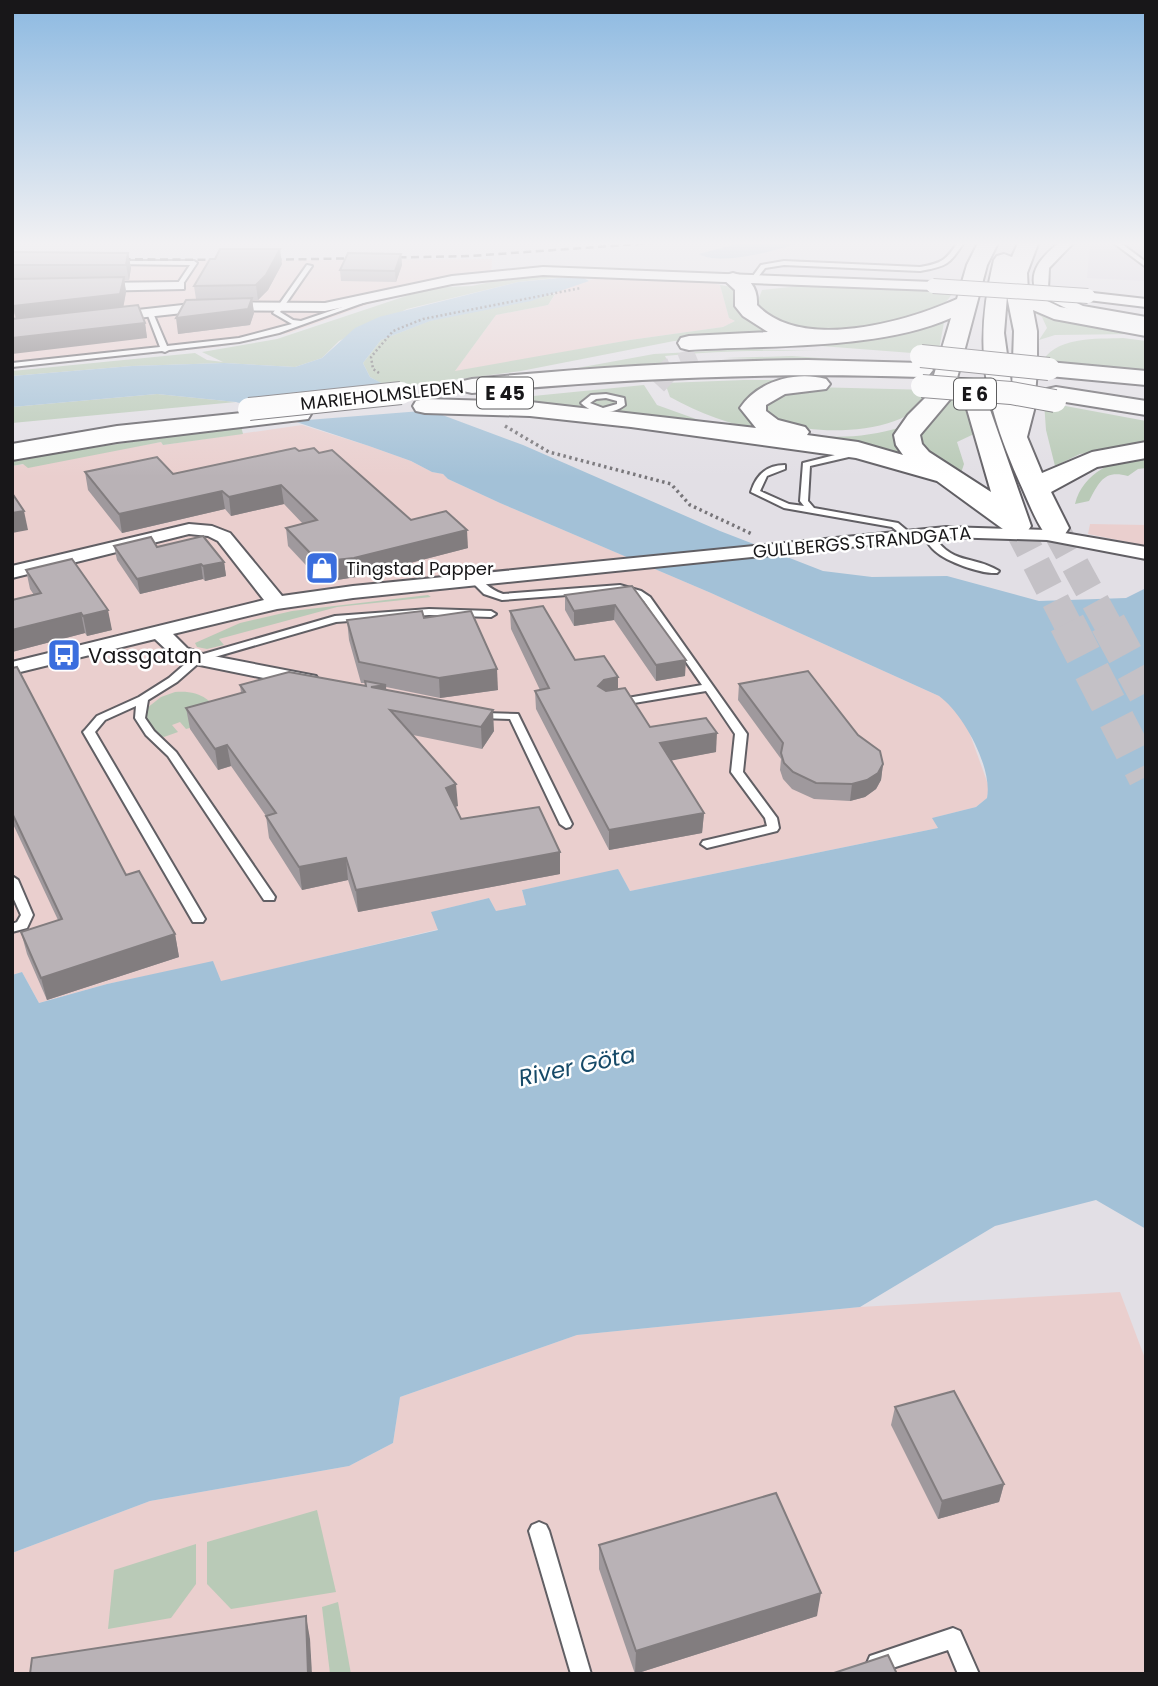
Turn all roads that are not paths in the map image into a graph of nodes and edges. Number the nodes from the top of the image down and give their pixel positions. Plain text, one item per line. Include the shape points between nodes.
1 (159, 320) edge
2 (288, 320) edge
3 (314, 320) edge
4 (759, 320) edge
5 (929, 320) edge
6 (963, 320) edge
7 (969, 320) edge
8 (994, 320) edge
9 (1024, 320) edge
10 (1093, 320) edge
11 (305, 323) junction
12 (1146, 330) edge
13 (831, 336) junction
14 (1146, 337) edge
15 (651, 349) junction
16 (165, 350) junction
17 (1025, 355) junction
18 (697, 358) tunnel mouth
19 (12, 365) edge
20 (921, 372) junction
21 (1146, 378) edge
22 (1052, 384) junction
23 (482, 385) junction
24 (1146, 388) edge
25 (659, 393) dead end
26 (1146, 397) edge
27 (408, 402) junction
28 (1146, 408) edge
29 (258, 413) junction
30 (1146, 418) edge
31 (917, 420) junction
32 (107, 424) junction
33 (12, 430) edge
34 (1014, 437) junction
35 (79, 439) junction
36 (12, 441) edge
37 (800, 443) junction
38 (858, 450) junction
39 (1146, 450) edge
40 (12, 452) edge
41 (782, 467) dead end
42 (943, 474) junction
43 (1036, 490) junction
44 (812, 511) junction
45 (1055, 528) tunnel mouth
46 (927, 533) junction
47 (907, 535) junction
48 (1146, 553) edge
49 (994, 571) dead end
50 (12, 572) edge
51 (474, 579) junction
52 (277, 603) junction
53 (491, 614) dead end
54 (158, 631) junction
55 (197, 659) junction
56 (12, 668) edge
57 (334, 686) edge
58 (710, 687) junction
59 (143, 699) junction
60 (605, 704) edge
61 (457, 710) edge
62 (484, 716) joint
63 (566, 824) dead end
64 (708, 844) dead end
65 (12, 880) edge
66 (269, 897) dead end
67 (198, 919) dead end
68 (12, 928) edge
69 (539, 1531) dead end
70 (855, 1670) edge
71 (581, 1674) edge
72 (969, 1674) edge

1 - 16 lane
2 - 11 lane
3 - 11 lane
4 - 13 highway via 792,331
5 - 13 highway via 873,333
6 - 31 highway via 940,397
7 - 42 highway, E 6 via 975,396 1017,526
8 - 34 highway, E 6 via 992,349 1000,400
9 - 17 highway
10 - 12 highway
11 - 16 lane via 260,337
13 - 15 highway via 701,341
14 - 17 highway via 1113,335 1060,341
15 - 20 highway via 769,346
15 - 23 highway
16 - 19 lane
17 - 34 highway via 1024,404
18 - 20 highway via 799,354
20 - 22 highway, bridge via 1011,393
20 - 23 highway, MARIEHOLMSLEDEN / E 45 via 781,366 677,368
20 - 27 highway, MARIEHOLMSLEDEN / E 45 via 893,377 667,378
20 - 31 highway via 786,387 764,394 751,408 763,423 803,434 854,434
21 - 22 highway
22 - 24 highway
22 - 26 highway
22 - 28 highway
22 - 30 highway
23 - 27 highway, MARIEHOLMSLEDEN / E 45
25 - 37 highway via 706,420
27 - 29 highway, MARIEHOLMSLEDEN / E 45
27 - 37 highway via 600,412
29 - 32 highway, MARIEHOLMSLEDEN / E 45
29 - 35 highway, MARIEHOLMSLEDEN / E 45
31 - 42 highway via 907,435 909,445
32 - 33 highway, MARIEHOLMSLEDEN / E 45
32 - 36 highway
34 - 43 highway, E 6
35 - 36 highway, E 45
35 - 40 highway, MARIEHOLMSLEDEN / E 45
37 - 38 highway
38 - 42 highway
38 - 44 lane via 807,465 804,501
39 - 43 highway via 1089,459
41 - 44 lane via 767,470 755,492
43 - 45 highway, E 6
44 - 47 lane via 895,525
46 - 47 street, GULLBERGS STRANDGATA
46 - 48 street, GULLBERGS STRANDGATA via 1047,535
46 - 49 lane via 943,554
47 - 51 street, GULLBERGS STRANDGATA
50 - 52 street via 189,529 212,531 223,537
51 - 52 street, GULLBERGS STRANDGATA
51 - 58 lane via 486,592 502,597 620,588 638,593
52 - 54 street, GULLBERGS STRANDGATA
53 - 55 lane via 429,612 335,619
54 - 55 street via 180,652
54 - 56 street, GULLBERGS STRANDGATA
55 - 57 street
55 - 59 lane
58 - 60 lane
58 - 64 lane via 741,734 737,772 771,818 773,828
59 - 66 lane via 141,718 150,733 172,754
59 - 67 lane via 101,718 89,732
61 - 62 street
62 - 63 lane via 514,716
65 - 68 lane via 27,915 22,925
69 - 71 lane
70 - 72 lane via 953,1638

